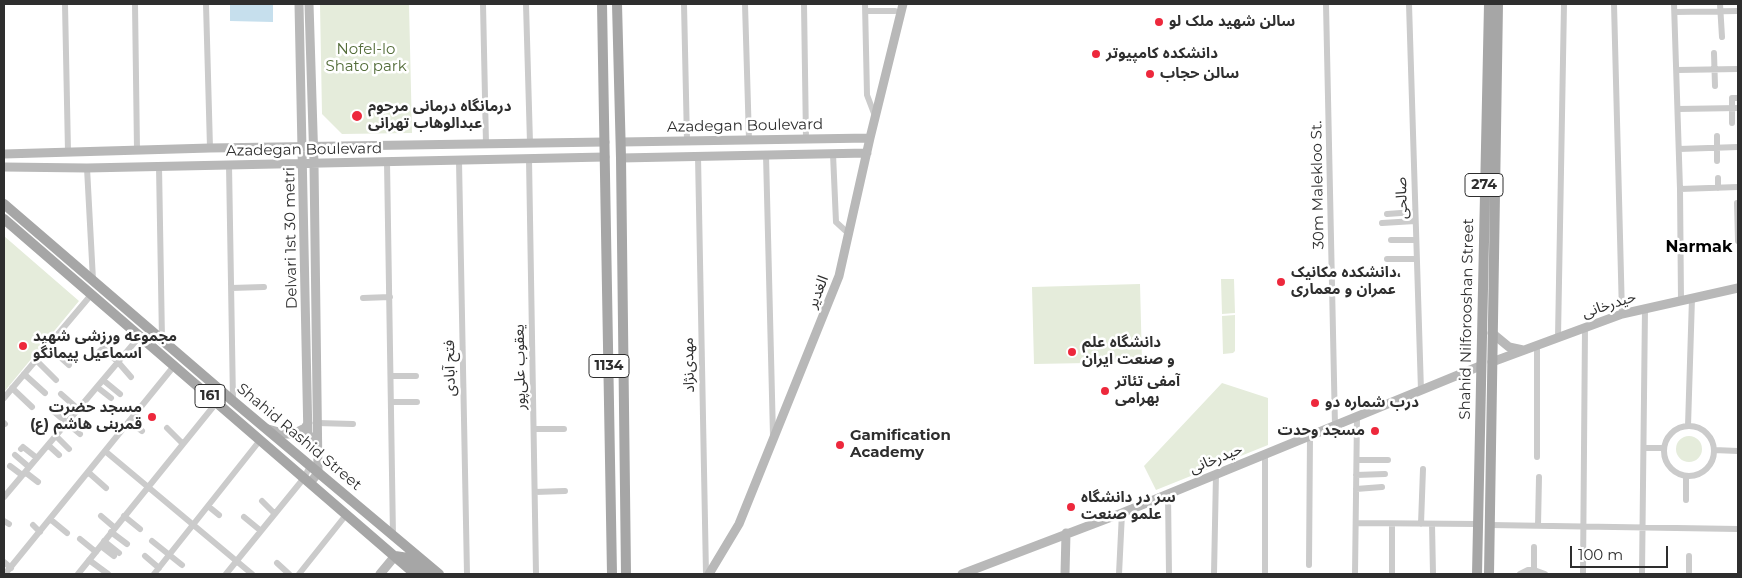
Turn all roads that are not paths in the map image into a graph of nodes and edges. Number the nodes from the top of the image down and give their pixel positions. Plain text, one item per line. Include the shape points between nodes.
1 (65, 4) edge
2 (135, 4) edge
3 (206, 4) edge
4 (299, 4) edge
5 (309, 4) edge
6 (483, 4) edge
7 (526, 4) edge
8 (602, 4) edge
9 (617, 4) edge
10 (684, 4) edge
11 (745, 4) edge
12 (804, 4) edge
13 (903, 4) edge
14 (1326, 4) edge
15 (1409, 4) edge
16 (1488, 4) edge
17 (1498, 4) edge
18 (1564, 4) edge
19 (1614, 4) edge
20 (1674, 4) edge
21 (1720, 4) edge
22 (865, 7) edge
23 (895, 11) dead end
24 (1721, 11) junction
25 (1738, 11) edge
26 (1675, 12) junction
27 (1722, 37) dead end
28 (1714, 53) dead end
29 (1716, 69) junction
30 (1738, 69) edge
31 (1677, 70) junction
32 (1715, 86) dead end
33 (1738, 98) edge
34 (1735, 108) edge
35 (1678, 109) junction
36 (875, 117) junction
37 (1732, 123) dead end
38 (1717, 136) dead end
39 (870, 138) junction
40 (806, 139) junction
41 (749, 140) junction
42 (687, 141) junction
43 (605, 142) junction
44 (621, 142) junction
45 (530, 143) junction
46 (486, 144) junction
47 (303, 147) junction
48 (313, 147) junction
49 (1738, 147) edge
50 (210, 148) junction
51 (1679, 148) junction
52 (1717, 148) junction
53 (137, 150) junction
54 (5, 152) edge
55 (68, 152) junction
56 (867, 153) junction
57 (833, 154) junction
58 (766, 155) junction
59 (698, 156) junction
60 (606, 158) junction
61 (621, 158) junction
62 (529, 159) junction
63 (459, 161) junction
64 (1718, 161) dead end
65 (387, 162) junction
66 (303, 164) junction
67 (314, 164) junction
68 (229, 165) junction
69 (159, 166) junction
70 (4, 167) edge
71 (87, 168) junction
72 (1718, 178) dead end
73 (1738, 187) edge
74 (1680, 189) junction
75 (1721, 190) junction
76 (1737, 203) edge
77 (4, 204) edge
78 (1415, 212) junction
79 (1387, 214) dead end
80 (4, 220) edge
81 (1415, 221) junction
82 (1382, 223) dead end
83 (849, 234) junction
84 (1391, 240) dead end
85 (1416, 240) junction
86 (1738, 241) edge
87 (1416, 259) junction
88 (1387, 260) dead end
89 (93, 281) junction
90 (264, 287) dead end
91 (231, 288) junction
92 (1738, 288) edge
93 (91, 295) junction
94 (390, 297) junction
95 (363, 298) dead end
96 (1692, 298) junction
97 (1680, 301) junction
98 (1645, 308) junction
99 (1622, 314) junction
100 (1585, 328) junction
101 (1492, 333) junction
102 (140, 336) junction
103 (1558, 337) junction
104 (162, 340) junction
105 (1537, 345) junction
106 (48, 346) junction
107 (1524, 350) junction
108 (99, 352) dead end
109 (36, 360) junction
110 (118, 362) junction
111 (1492, 362) junction
112 (69, 365) dead end
113 (174, 366) junction
114 (1480, 366) junction
115 (24, 374) junction
116 (131, 376) dead end
117 (391, 376) junction
118 (416, 376) dead end
119 (56, 380) dead end
120 (103, 380) junction
121 (97, 386) junction
122 (12, 388) junction
123 (1420, 391) junction
124 (46, 393) dead end
125 (61, 394) dead end
126 (120, 394) dead end
127 (4, 398) edge
128 (111, 398) dead end
129 (233, 401) junction
130 (216, 402) junction
131 (391, 402) junction
132 (417, 402) dead end
133 (32, 407) dead end
134 (78, 409) junction
135 (52, 410) dead end
136 (1357, 417) junction
137 (129, 421) junction
138 (67, 423) junction
139 (313, 423) junction
140 (353, 424) dead end
141 (1335, 426) junction
142 (1688, 426) junction
143 (264, 427) junction
144 (167, 428) dead end
145 (534, 429) junction
146 (564, 429) dead end
147 (142, 431) dead end
148 (80, 434) dead end
149 (56, 436) junction
150 (1310, 436) junction
151 (261, 439) junction
152 (773, 440) junction
153 (183, 444) junction
154 (48, 445) junction
155 (1644, 448) junction
156 (1664, 448) junction
157 (21, 449) dead end
158 (69, 449) dead end
159 (1714, 450) junction
160 (105, 451) junction
161 (1738, 451) edge
162 (1265, 454) junction
163 (15, 455) dead end
164 (59, 455) dead end
165 (37, 458) junction
166 (1537, 458) dead end
167 (1357, 460) junction
168 (1388, 460) dead end
169 (10, 466) dead end
170 (310, 466) junction
171 (1423, 469) dead end
172 (26, 472) junction
173 (88, 472) junction
174 (318, 472) junction
175 (1216, 474) junction
176 (1356, 474) junction
177 (1385, 474) dead end
178 (1686, 476) junction
179 (1539, 477) dead end
180 (307, 480) junction
181 (38, 482) dead end
182 (148, 487) junction
183 (1382, 487) dead end
184 (106, 488) dead end
185 (1356, 489) junction
186 (565, 491) dead end
187 (535, 492) junction
188 (1168, 494) junction
189 (4, 498) edge
190 (1686, 500) dead end
191 (262, 501) dead end
192 (208, 506) junction
193 (1122, 513) junction
194 (275, 514) junction
195 (219, 515) dead end
196 (346, 515) junction
197 (101, 516) dead end
198 (124, 516) junction
199 (244, 518) dead end
200 (50, 519) junction
201 (1356, 523) junction
202 (1392, 524) junction
203 (1421, 524) junction
204 (1432, 524) junction
205 (1477, 524) junction
206 (33, 525) dead end
207 (193, 525) junction
208 (1490, 525) junction
209 (1538, 526) junction
210 (1584, 526) junction
211 (1642, 527) junction
212 (140, 529) dead end
213 (1738, 529) edge
214 (113, 530) junction
215 (261, 531) junction
216 (40, 532) junction
217 (67, 533) dead end
218 (390, 533) junction
219 (1066, 533) junction
220 (80, 539) dead end
221 (152, 541) dead end
222 (377, 541) junction
223 (102, 544) junction
224 (127, 544) dead end
225 (1534, 547) dead end
226 (96, 552) junction
227 (116, 555) dead end
228 (169, 555) junction
229 (145, 556) dead end
230 (395, 556) junction
231 (1689, 556) dead end
232 (89, 560) junction
233 (237, 561) junction
234 (4, 562) edge
235 (277, 564) dead end
236 (182, 565) dead end
237 (1309, 565) dead end
238 (10, 568) junction
239 (159, 568) junction
240 (1534, 570) junction
241 (5, 574) edge
242 (78, 574) edge
243 (108, 574) edge
244 (154, 574) edge
245 (226, 574) edge
246 (252, 574) edge
247 (289, 574) edge
248 (299, 574) edge
249 (380, 574) edge
250 (415, 574) edge
251 (427, 574) edge
252 (439, 574) edge
253 (467, 574) edge
254 (536, 574) edge
255 (612, 574) edge
256 (626, 574) edge
257 (707, 574) edge
258 (962, 574) edge
259 (1065, 574) edge
260 (1119, 574) edge
261 (1169, 574) edge
262 (1214, 574) edge
263 (1266, 574) edge
264 (1355, 574) edge
265 (1392, 574) edge
266 (1433, 574) edge
267 (1477, 574) edge
268 (1489, 574) edge
269 (1520, 574) edge
270 (1544, 574) edge
271 (1583, 574) edge
272 (1642, 574) edge
273 (1689, 574) edge

1 - 55 street
2 - 53 street
3 - 50 street
4 - 47 main road, Delvari 1st 30 metri
5 - 48 main road, Delvari 1st 30 metri
6 - 46 street
7 - 45 street
8 - 43 main road, 1134
9 - 44 main road, 1134
10 - 42 street
11 - 41 street
12 - 40 street
13 - 36 main road, الغدیر
14 - 141 street, 30m Malekloo St.
15 - 78 street, صالحی
16 - 114 main road, Shahid Nilforooshan Street / 274
17 - 101 main road, Shahid Nilforooshan Street / 274
18 - 103 street
19 - 99 street
20 - 26 street
21 - 24 street
22 - 23 street
22 - 36 street via 867,95
24 - 25 street
24 - 26 street
24 - 27 street
26 - 31 street
28 - 29 street
29 - 30 street
29 - 31 street
29 - 32 street
31 - 35 street
33 - 34 street via 1732,98
34 - 35 street
34 - 37 street
35 - 51 street
36 - 39 main road, الغدیر
38 - 52 street
39 - 40 main road, Azadegan Boulevard
39 - 56 main road, الغدیر
40 - 41 main road, Azadegan Boulevard
41 - 42 main road, Azadegan Boulevard
42 - 44 main road, Azadegan Boulevard
43 - 44 main road
43 - 45 main road, Azadegan Boulevard
43 - 60 main road, 1134
44 - 61 main road, 1134
45 - 46 main road, Azadegan Boulevard
46 - 48 main road, Azadegan Boulevard
47 - 48 main road, Azadegan Boulevard
47 - 50 main road, Azadegan Boulevard
47 - 66 main road, Delvari 1st 30 metri
48 - 67 main road, Delvari 1st 30 metri
49 - 52 street
50 - 53 main road, Azadegan Boulevard
51 - 52 street
51 - 74 street
52 - 64 street
53 - 55 main road, Azadegan Boulevard
54 - 55 main road, Azadegan Boulevard
56 - 57 main road, Azadegan Boulevard
56 - 83 main road, الغدیر
57 - 58 main road, Azadegan Boulevard
57 - 83 street via 836,222
58 - 59 main road, Azadegan Boulevard
58 - 152 street
59 - 61 main road, Azadegan Boulevard
59 - 257 street, مهدی‌نژاد
60 - 61 main road
60 - 62 main road, Azadegan Boulevard
60 - 255 main road, 1134
61 - 256 main road, 1134
62 - 63 main road, Azadegan Boulevard
62 - 145 street, یعقوب علی‌پور
63 - 65 main road, Azadegan Boulevard
63 - 253 street, فتح آبادی
65 - 67 main road, Azadegan Boulevard
65 - 94 street
66 - 67 main road, Azadegan Boulevard
66 - 68 main road, Azadegan Boulevard
66 - 139 main road, Delvari 1st 30 metri
67 - 139 main road, Delvari 1st 30 metri
68 - 69 main road, Azadegan Boulevard
68 - 91 street
69 - 71 main road, Azadegan Boulevard
69 - 104 street
70 - 71 main road, Azadegan Boulevard
71 - 89 street
72 - 75 street
73 - 75 street
74 - 75 street
74 - 97 street
76 - 86 street
77 - 89 main road, Shahid Rashid Street / 161
78 - 79 street
78 - 81 street, صالحی
80 - 93 main road, Shahid Rashid Street / 161
81 - 82 street
81 - 85 street, صالحی
83 - 152 main road, الغدیر via 839,276
84 - 85 street
85 - 87 street, صالحی
87 - 88 street
87 - 123 street, صالحی
89 - 104 main road, Shahid Rashid Street / 161
90 - 91 street
91 - 129 street
92 - 96 main road, حیدرخانی
93 - 102 main road, Shahid Rashid Street / 161
93 - 106 street
94 - 95 street
94 - 117 street
96 - 97 main road, حیدرخانی
96 - 142 street
97 - 98 main road, حیدرخانی
98 - 99 main road, حیدرخانی
98 - 155 street
99 - 100 main road, حیدرخانی
100 - 103 main road, حیدرخانی
100 - 210 street
101 - 107 main road via 1510,347
101 - 111 main road, 274
102 - 110 street
102 - 113 main road, Shahid Rashid Street / 161
103 - 105 main road, حیدرخانی
104 - 129 main road, Shahid Rashid Street / 161
105 - 107 main road, حیدرخانی
105 - 166 street
106 - 109 street
106 - 112 street
107 - 111 main road, حیدرخانی
108 - 110 street via 103,348
109 - 115 street
109 - 119 street
110 - 116 street
110 - 120 street
111 - 114 main road
111 - 208 main road, 274
113 - 130 main road, Shahid Rashid Street / 161
113 - 137 street
114 - 123 main road, حیدرخانی
114 - 205 main road, Shahid Nilforooshan Street / 274
115 - 122 street
115 - 124 street
117 - 118 street
117 - 131 street
120 - 121 street
120 - 126 street
121 - 128 street
121 - 134 street
122 - 127 street
122 - 133 street
123 - 136 main road, حیدرخانی
125 - 134 street
129 - 143 main road, Shahid Rashid Street / 161
130 - 151 main road, Shahid Rashid Street / 161
130 - 153 street
131 - 132 street
131 - 218 street
134 - 138 street
135 - 138 street
136 - 141 main road, حیدرخانی
136 - 167 street
137 - 147 street
137 - 160 street
138 - 148 street
138 - 149 street
139 - 140 street
139 - 143 main road via 293,434
139 - 174 main road, Delvari 1st 30 metri via 317,434
141 - 150 main road, حیدرخانی
142 - 156 street via 1675,430
142 - 159 street via 1696,427 1709,436
143 - 170 main road, Shahid Rashid Street / 161
144 - 153 street
145 - 146 street
145 - 187 street, یعقوب علی‌پور
149 - 154 street
149 - 158 street
150 - 162 main road, حیدرخانی
150 - 237 street
151 - 180 main road, Shahid Rashid Street / 161
151 - 192 street
152 - 257 main road, الغدیر via 739,524
153 - 182 street
154 - 164 street
154 - 165 street
155 - 156 street
155 - 211 street
156 - 178 street via 1672,469
157 - 165 street via 23,447
159 - 161 street
159 - 178 street via 1712,459 1702,472
160 - 173 street
160 - 182 street
162 - 175 main road, حیدرخانی
162 - 263 street
163 - 172 street
165 - 172 street
167 - 168 street
167 - 176 street
169 - 172 street
170 - 174 main road, Shahid Rashid Street / 161
170 - 180 street
171 - 203 street
172 - 181 street
172 - 189 street
173 - 184 street
173 - 200 street
174 - 180 main road
174 - 218 main road, Shahid Rashid Street / 161
175 - 188 main road, حیدرخانی
175 - 262 street
176 - 177 street
176 - 185 street
178 - 190 street
179 - 209 street
180 - 194 street
180 - 196 main road, Shahid Rashid Street / 161
182 - 198 street
182 - 207 street
183 - 185 street
185 - 201 street
186 - 187 street
187 - 254 street, یعقوب علی‌پور
188 - 193 main road, حیدرخانی
188 - 261 street
191 - 194 street
192 - 195 street
192 - 207 street
193 - 219 main road, حیدرخانی
193 - 260 street
194 - 215 street
196 - 222 main road, Shahid Rashid Street / 161
196 - 248 street
197 - 214 street
198 - 212 street
198 - 214 street
199 - 215 street
200 - 216 street
200 - 217 street
201 - 202 street
201 - 264 street
202 - 203 street
202 - 265 street
203 - 204 street
204 - 205 street
204 - 266 street
205 - 208 main road
205 - 267 main road, Shahid Nilforooshan Street / 274
206 - 216 street
207 - 228 street
207 - 233 street
208 - 209 street
208 - 268 main road, 274
209 - 210 street
210 - 211 street
210 - 271 street
211 - 213 street
211 - 272 street
214 - 223 street
214 - 224 street
215 - 233 street
216 - 238 street
218 - 222 main road
218 - 252 main road, Shahid Rashid Street / 161
219 - 258 main road, حیدرخانی
219 - 259 main road
220 - 226 street
221 - 228 street
222 - 230 main road, Shahid Rashid Street / 161
223 - 226 street
223 - 227 street
225 - 240 street
226 - 232 street
228 - 236 street
228 - 239 street
229 - 239 street
230 - 249 main road
230 - 250 main road, Shahid Rashid Street / 161
230 - 251 main road via 408,558
231 - 273 street
232 - 242 street
232 - 243 street
233 - 245 street
233 - 246 street
234 - 238 street
235 - 247 street
238 - 241 street
239 - 244 street
240 - 269 street
240 - 270 street

